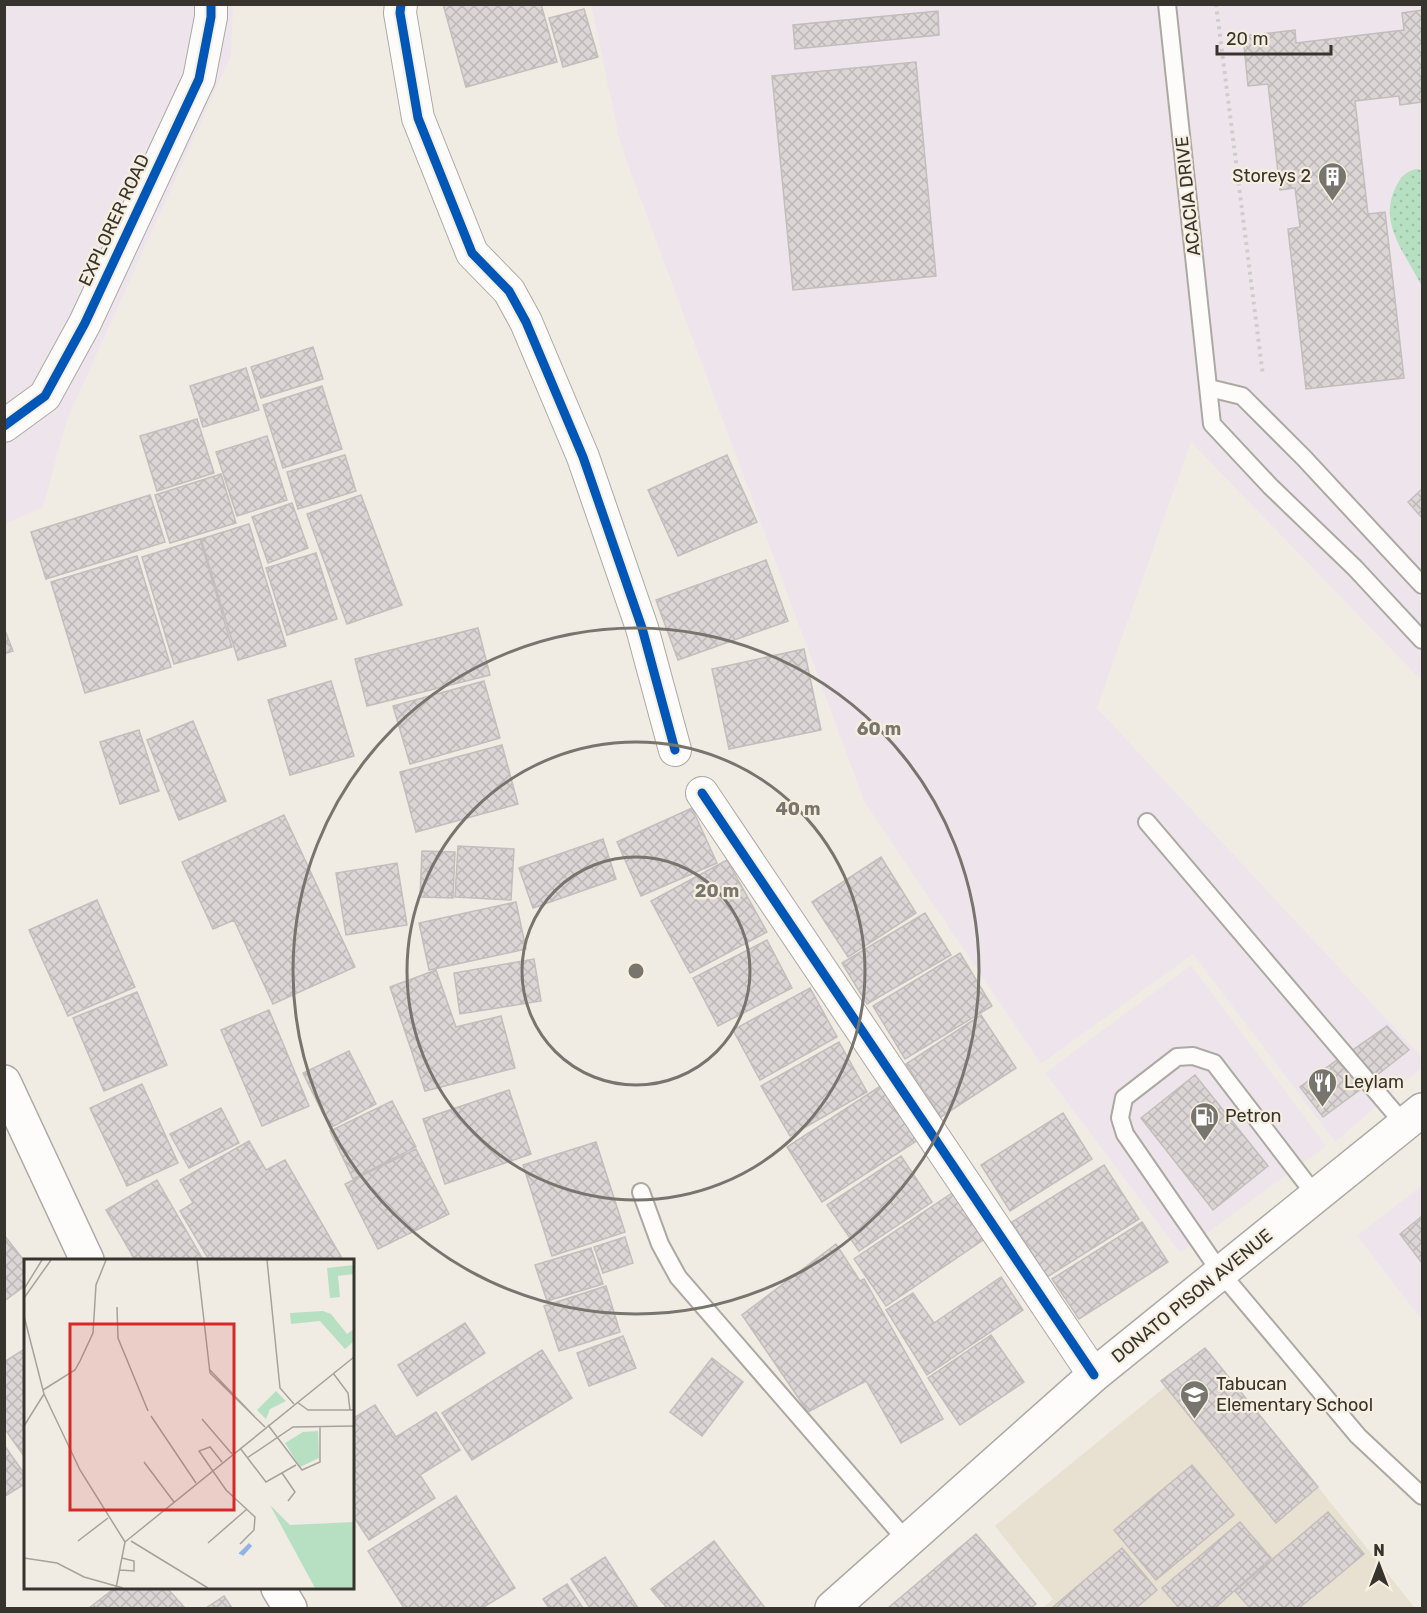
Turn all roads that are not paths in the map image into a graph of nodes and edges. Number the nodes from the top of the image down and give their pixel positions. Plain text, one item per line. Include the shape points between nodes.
1 (211, 4) edge
2 (400, 4) edge
3 (1167, 4) edge
4 (1209, 388) junction
5 (4, 426) edge
6 (1422, 585) edge
7 (1422, 640) edge
8 (675, 750) dead end
9 (702, 793) dead end
10 (1147, 822) dead end
11 (4, 1082) edge
12 (1413, 1117) edge
13 (641, 1192) dead end
14 (1316, 1196) junction
15 (87, 1259) edge
16 (1221, 1273) junction
17 (1094, 1376) junction
18 (1422, 1496) edge
19 (907, 1541) junction
20 (279, 1589) edge
21 (290, 1608) edge
22 (832, 1608) edge

1 - 5 street, EXPLORER ROAD via 199,79 85,323 45,396
2 - 8 street via 418,118 472,253 509,291 526,322 583,457 642,628
3 - 4 lane, ACACIA DRIVE
4 - 6 lane via 1242,396
4 - 7 lane, ACACIA DRIVE via 1212,424
9 - 17 street
10 - 12 lane
11 - 15 main road
12 - 14 main road, DONATO PISON AVENUE
13 - 19 lane via 660,1244 678,1277
14 - 16 main road, DONATO PISON AVENUE
14 - 16 lane via 1214,1063 1193,1056 1178,1057 1124,1098 1120,1118 1125,1134
16 - 17 main road, DONATO PISON AVENUE
16 - 18 lane via 1358,1436
17 - 19 main road, DONATO PISON AVENUE
19 - 22 main road, DONATO PISON AVENUE
20 - 21 main road

